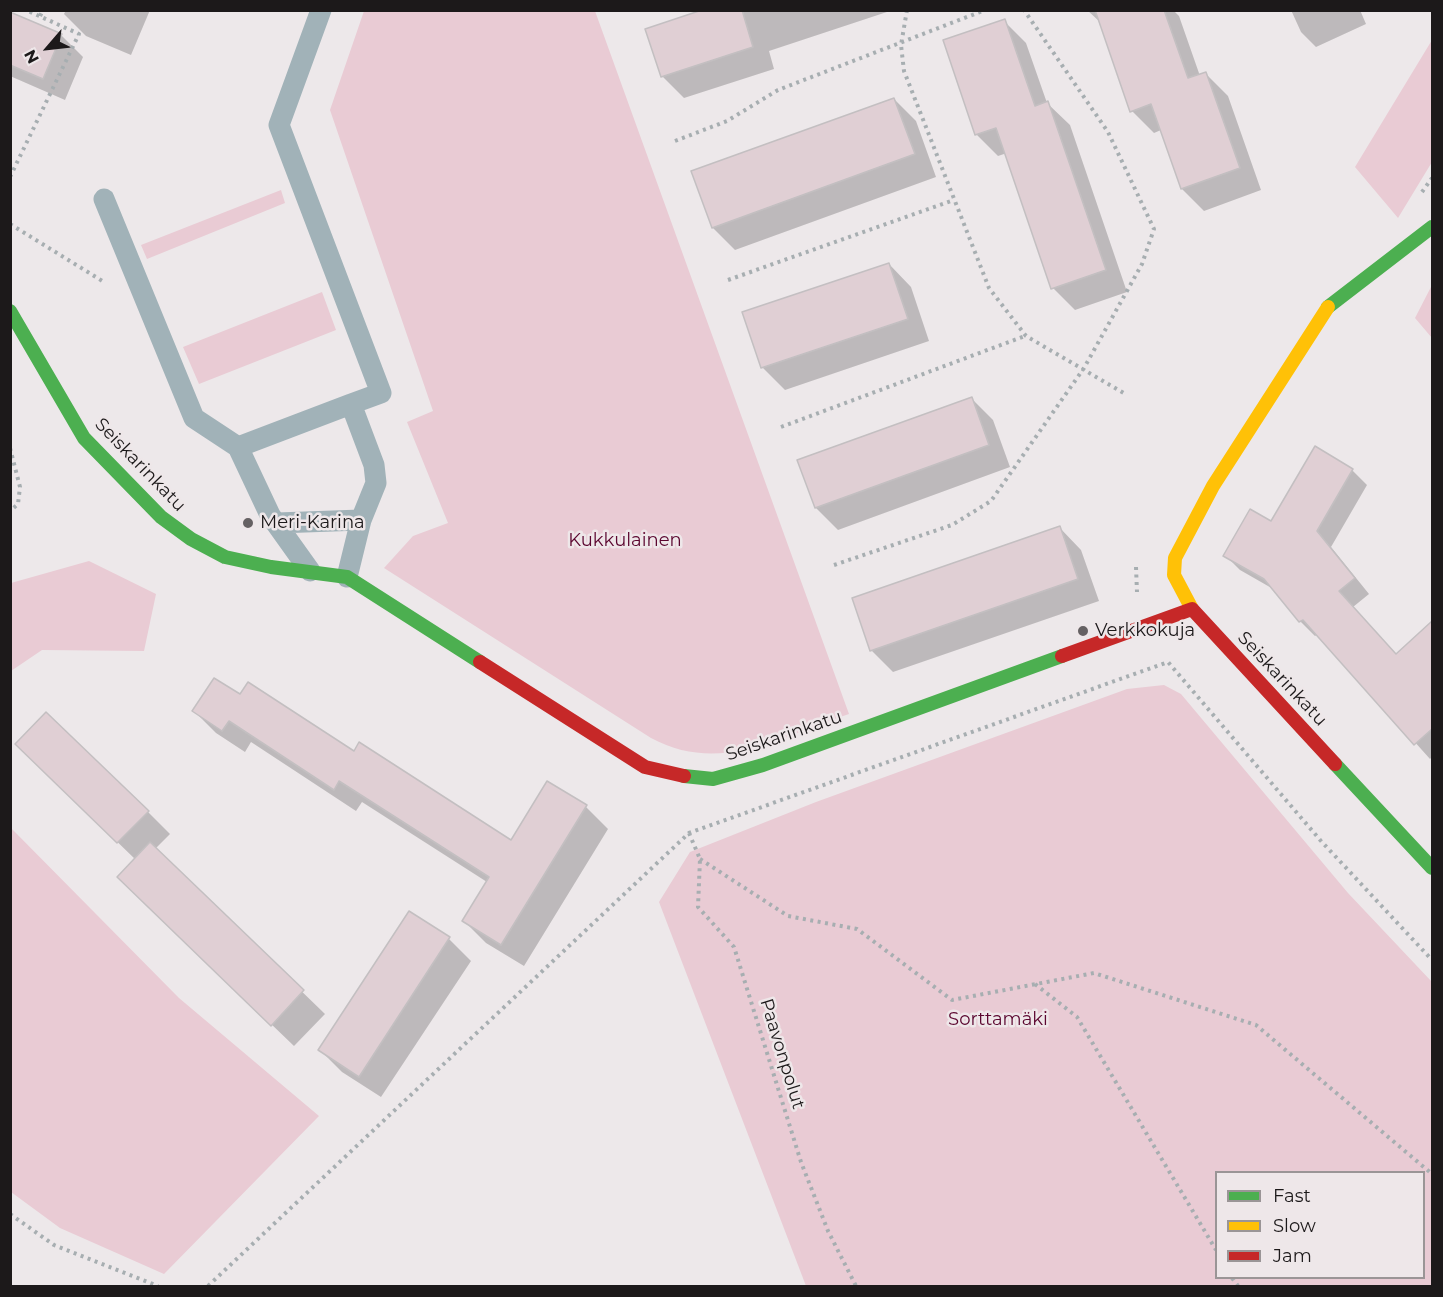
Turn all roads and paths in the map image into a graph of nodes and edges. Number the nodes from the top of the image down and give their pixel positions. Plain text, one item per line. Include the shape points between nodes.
1 (26, 10) edge
2 (43, 10) edge
3 (321, 10) edge
4 (907, 10) edge
5 (985, 10) edge
6 (1024, 10) edge
7 (40, 16) junction
8 (901, 45) junction
9 (675, 141) dead end
10 (10, 177) edge
11 (104, 200) dead end
12 (954, 200) junction
13 (10, 224) edge
14 (1432, 227) edge
15 (728, 280) dead end
16 (148, 309) junction
17 (10, 311) edge
18 (1026, 336) junction
19 (1083, 368) junction
20 (1127, 395) dead end
21 (351, 404) junction
22 (781, 427) dead end
23 (238, 447) junction
24 (10, 448) edge
25 (10, 511) edge
26 (361, 520) junction
27 (277, 523) junction
28 (834, 565) dead end
29 (310, 571) junction
30 (347, 577) junction
31 (1192, 609) junction
32 (689, 833) junction
33 (700, 859) junction
34 (1432, 868) edge
35 (1432, 960) edge
36 (1035, 984) junction
37 (1432, 1174) edge
38 (10, 1214) edge
39 (1215, 1248) edge
40 (158, 1287) edge
41 (208, 1287) edge
42 (856, 1287) edge

1 - 7 path
2 - 7 path
3 - 21 lane via 279,125 381,393
4 - 8 path
5 - 8 path
6 - 19 path via 1108,132 1154,229 1142,264
7 - 10 path via 79,34
8 - 9 path via 778,90 726,121
8 - 12 path via 904,71
11 - 16 lane
12 - 15 path
12 - 18 path via 989,288
13 - 16 path
14 - 31 street via 1331,303 1213,486 1175,558 1174,575
16 - 23 lane via 194,418
17 - 29 street, Seiskarinkatu via 84,438 161,517 191,539 225,556
18 - 19 path
18 - 22 path
19 - 20 path
19 - 28 path via 992,501 952,525
21 - 23 lane
21 - 26 lane via 375,465 376,483
23 - 27 lane
24 - 25 path via 20,487 18,504
26 - 27 lane
26 - 30 lane
27 - 29 lane
29 - 30 street, Seiskarinkatu
30 - 31 street, Seiskarinkatu via 645,767 678,776 713,779 763,765
31 - 34 street, Seiskarinkatu
32 - 33 path, Paavonpolut
32 - 35 path via 1168,662 1321,841
32 - 41 path
33 - 36 path via 788,916 857,929 952,1000
33 - 42 path, Paavonpolut via 698,907 734,946 801,1162 828,1231
36 - 37 path via 1094,973 1256,1025
36 - 39 path via 1077,1017
38 - 40 path via 54,1245

